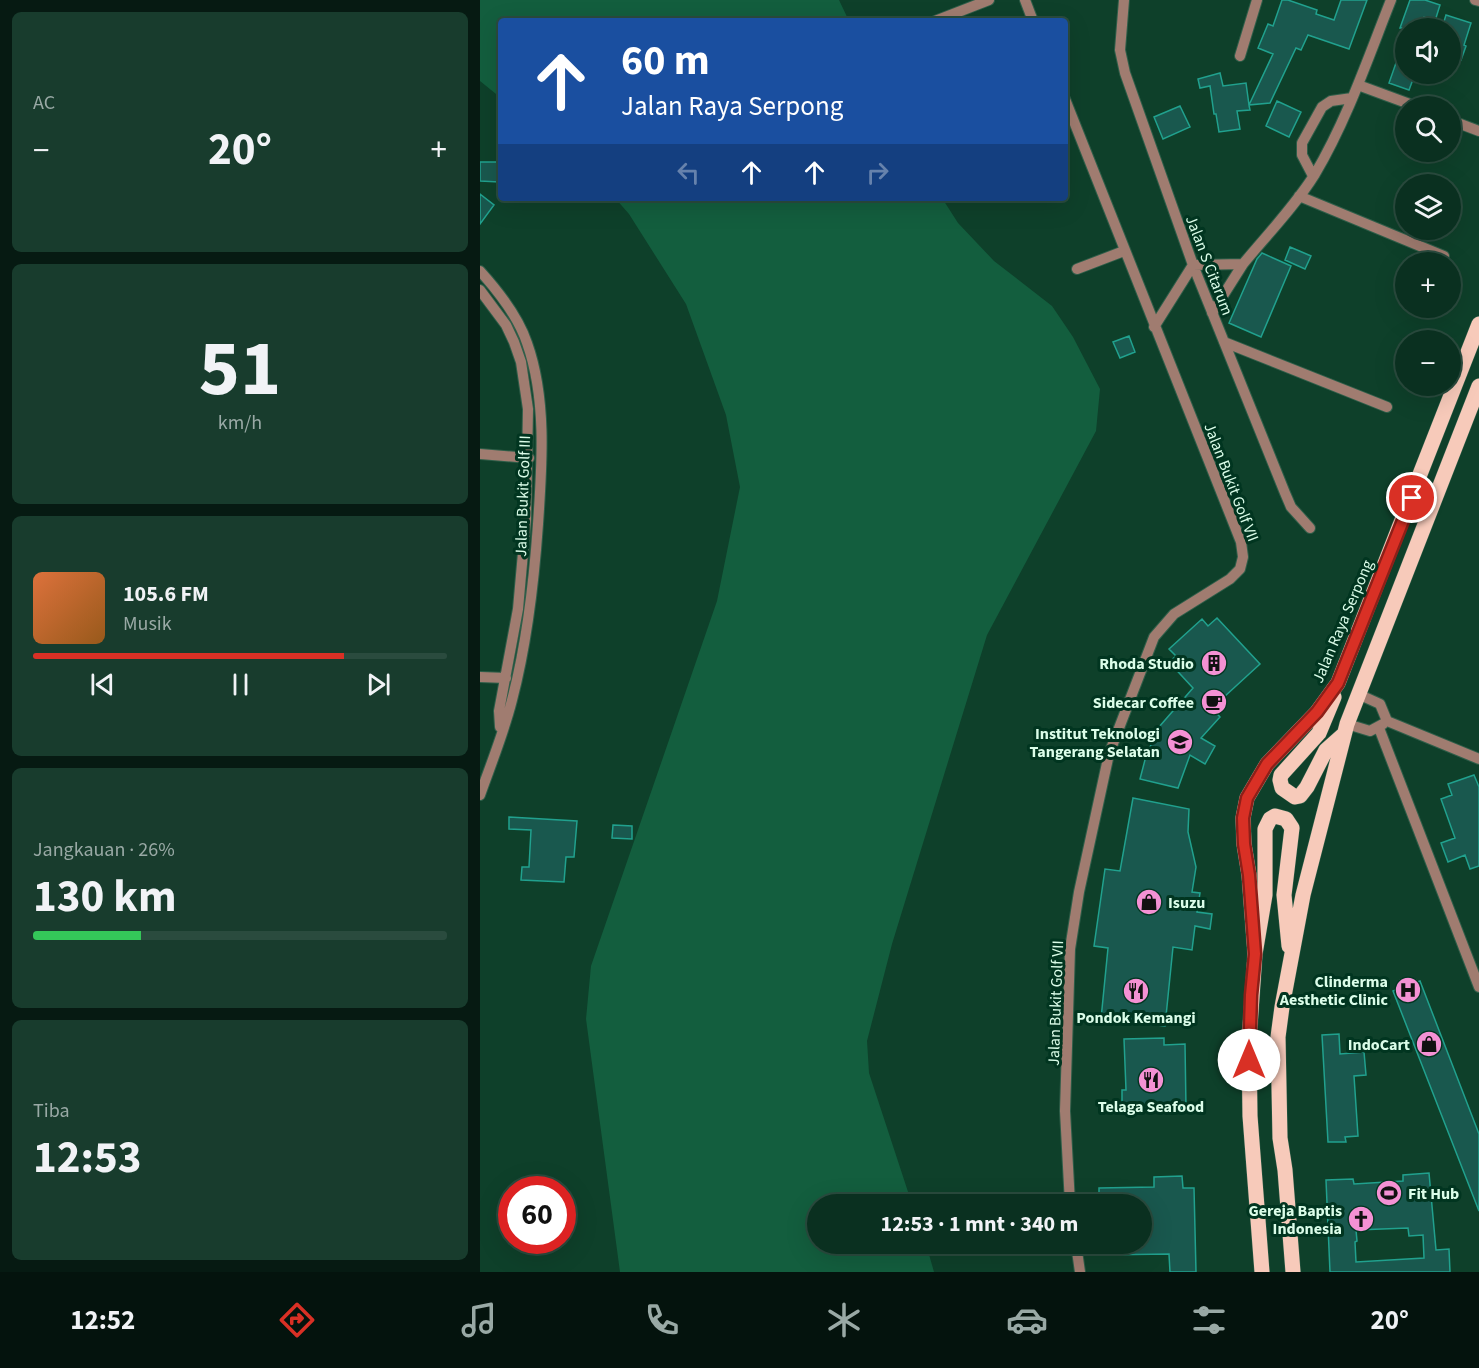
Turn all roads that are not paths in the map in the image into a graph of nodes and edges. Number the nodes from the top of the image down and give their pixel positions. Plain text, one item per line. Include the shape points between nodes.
1 (989, 0) edge
2 (1025, 0) edge
3 (1124, 0) edge
4 (1257, 0) edge
5 (1391, 0) edge
6 (943, 18) edge
7 (1032, 18) edge
8 (1240, 56) dead end
9 (1358, 85) junction
10 (1352, 98) junction
11 (1395, 99) edge
12 (1068, 111) edge
13 (1461, 124) edge
14 (1479, 131) edge
15 (1313, 176) junction
16 (1299, 196) junction
17 (1124, 251) junction
18 (1434, 252) edge
19 (1243, 264) junction
20 (1193, 265) junction
21 (1077, 269) dead end
22 (480, 271) edge
23 (480, 290) edge
24 (1212, 313) junction
25 (1479, 324) edge
26 (1154, 327) junction
27 (1224, 342) junction
28 (1479, 386) edge
29 (1387, 407) dead end
30 (480, 454) edge
31 (529, 458) junction
32 (1310, 528) dead end
33 (480, 677) edge
34 (506, 678) junction
35 (1338, 683) junction
36 (1358, 694) junction
37 (1383, 720) junction
38 (1346, 729) junction
39 (501, 734) junction
40 (1479, 759) edge
41 (480, 795) edge
42 (1255, 954) junction
43 (1290, 961) junction
44 (1479, 987) edge
45 (1069, 1194) edge
46 (1077, 1254) edge
47 (1080, 1272) edge
48 (1262, 1272) edge
49 (1293, 1272) edge

1 - 6 street
2 - 7 street
3 - 20 street, Jalan S Citarum via 1120,50 1125,73
4 - 8 street
5 - 9 street
9 - 10 street
9 - 11 street
10 - 15 street
10 - 15 street via 1331,101 1322,107 1302,143 1302,155
12 - 17 street, Jalan Bukit Golf VII
13 - 14 street
15 - 16 street
16 - 18 street
16 - 19 street
17 - 21 street
17 - 26 street, Jalan Bukit Golf VII
19 - 20 street
19 - 24 street
20 - 24 street, Jalan S Citarum
20 - 26 street
22 - 39 street, Jalan Bukit Golf III via 513,313 527,344 535,369 540,426 535,568 513,697
23 - 31 street, Jalan Bukit Golf III via 506,325 521,362 528,409
24 - 27 street, Jalan S Citarum
25 - 35 main road, Jalan Raya Serpong
26 - 45 street, Jalan Bukit Golf VII via 1241,543 1243,557 1240,569 1230,579 1174,614 1154,637 1109,754 1070,949 1065,1111
27 - 29 street
27 - 32 street, Jalan S Citarum via 1285,493 1295,513
28 - 36 main road
30 - 31 street
31 - 34 street, Jalan Bukit Golf III via 518,609
33 - 34 street
34 - 39 street, Jalan Bukit Golf III via 499,711
35 - 38 main road via 1319,733 1281,775 1282,788 1300,796 1326,750
35 - 42 main road, Jalan Raya Serpong via 1317,712 1267,764 1247,798 1244,844
36 - 37 street via 1380,704
36 - 38 main road
37 - 38 street via 1370,731
37 - 40 street
37 - 44 street
38 - 43 main road
39 - 41 street, Jalan Bukit Golf III
42 - 43 main road via 1265,895 1265,829 1270,819 1281,816 1292,828 1284,895
42 - 48 main road via 1249,1041 1250,1116
43 - 49 main road via 1278,1037 1278,1077
46 - 47 street

